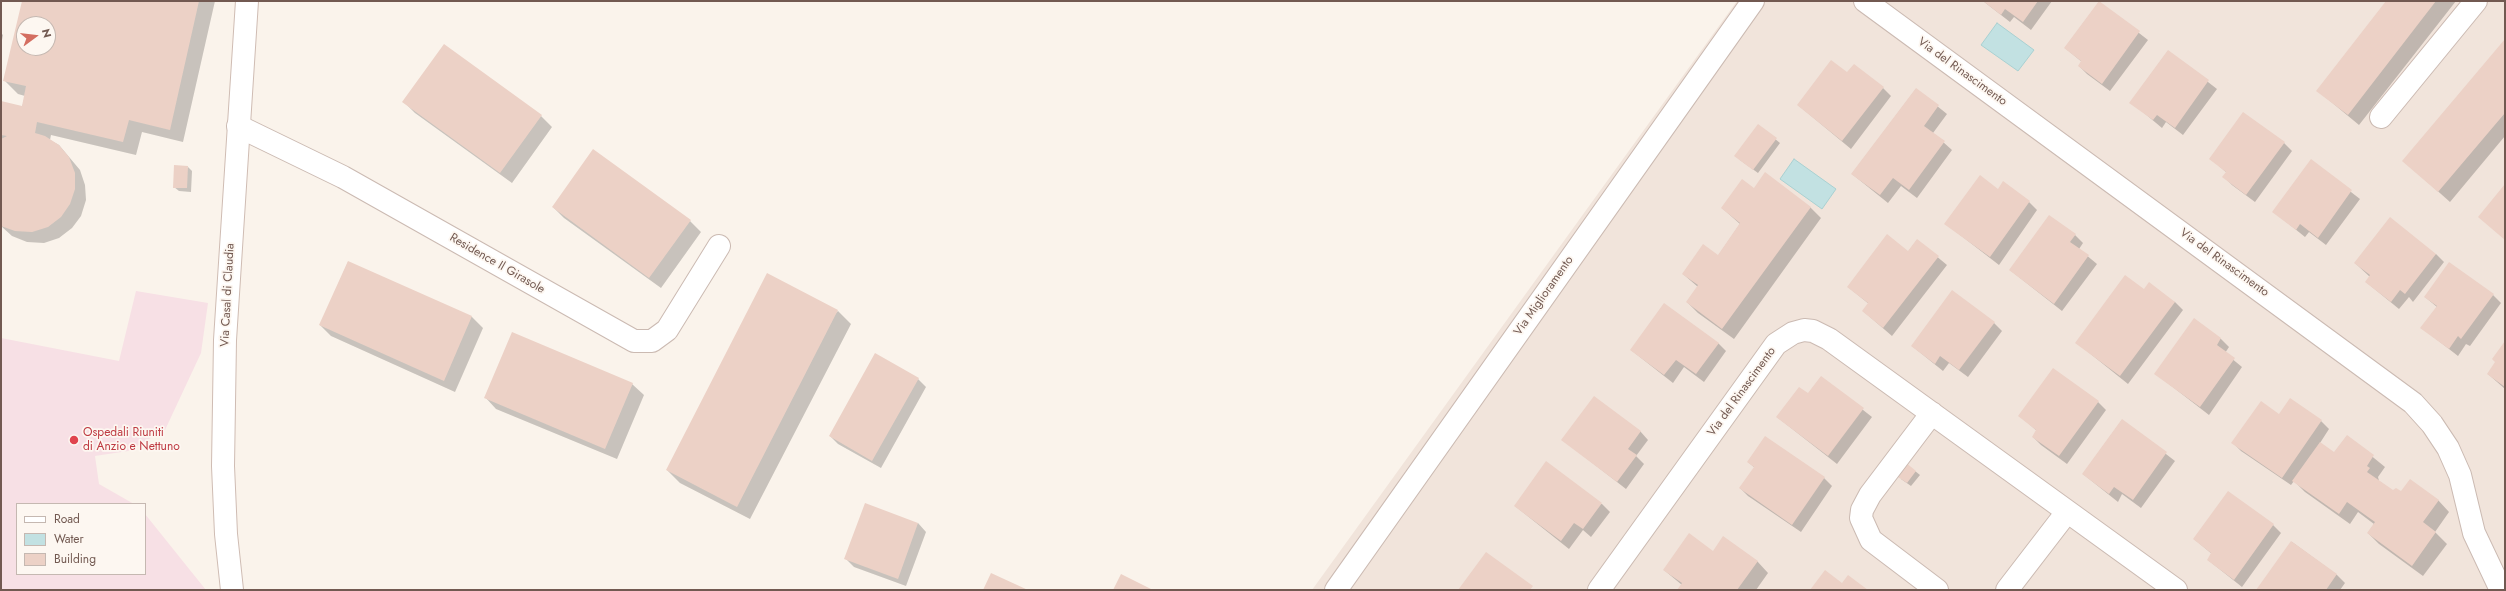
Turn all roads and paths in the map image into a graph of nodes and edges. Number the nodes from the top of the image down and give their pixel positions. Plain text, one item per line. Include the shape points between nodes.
1 (247, 1) edge
2 (1753, 1) edge
3 (1865, 1) edge
4 (2476, 1) edge
5 (2381, 117) dead end
6 (238, 126) junction
7 (719, 246) dead end
8 (1932, 413) junction
9 (2067, 512) junction
10 (232, 590) edge
11 (1336, 590) edge
12 (1599, 590) edge
13 (1937, 590) edge
14 (2007, 590) edge
15 (2176, 590) edge
16 (2501, 590) edge

1 - 6 street, Via Casal di Claudia
2 - 11 street, Via Miglioramento
3 - 16 street, Via del Rinascimento via 2413,402 2432,424 2452,456 2460,475 2474,533
4 - 5 street
6 - 7 street, Residence Il Girasole via 343,177 634,341 652,341 667,330
6 - 10 street, Via Casal di Claudia via 227,288 224,398 225,508
8 - 9 street, Via del Rinascimento
8 - 12 street, Via del Rinascimento via 1820,334 1804,330 1793,333 1776,344
8 - 13 street via 1870,495 1861,518 1871,540
9 - 14 street
9 - 15 street, Via del Rinascimento

